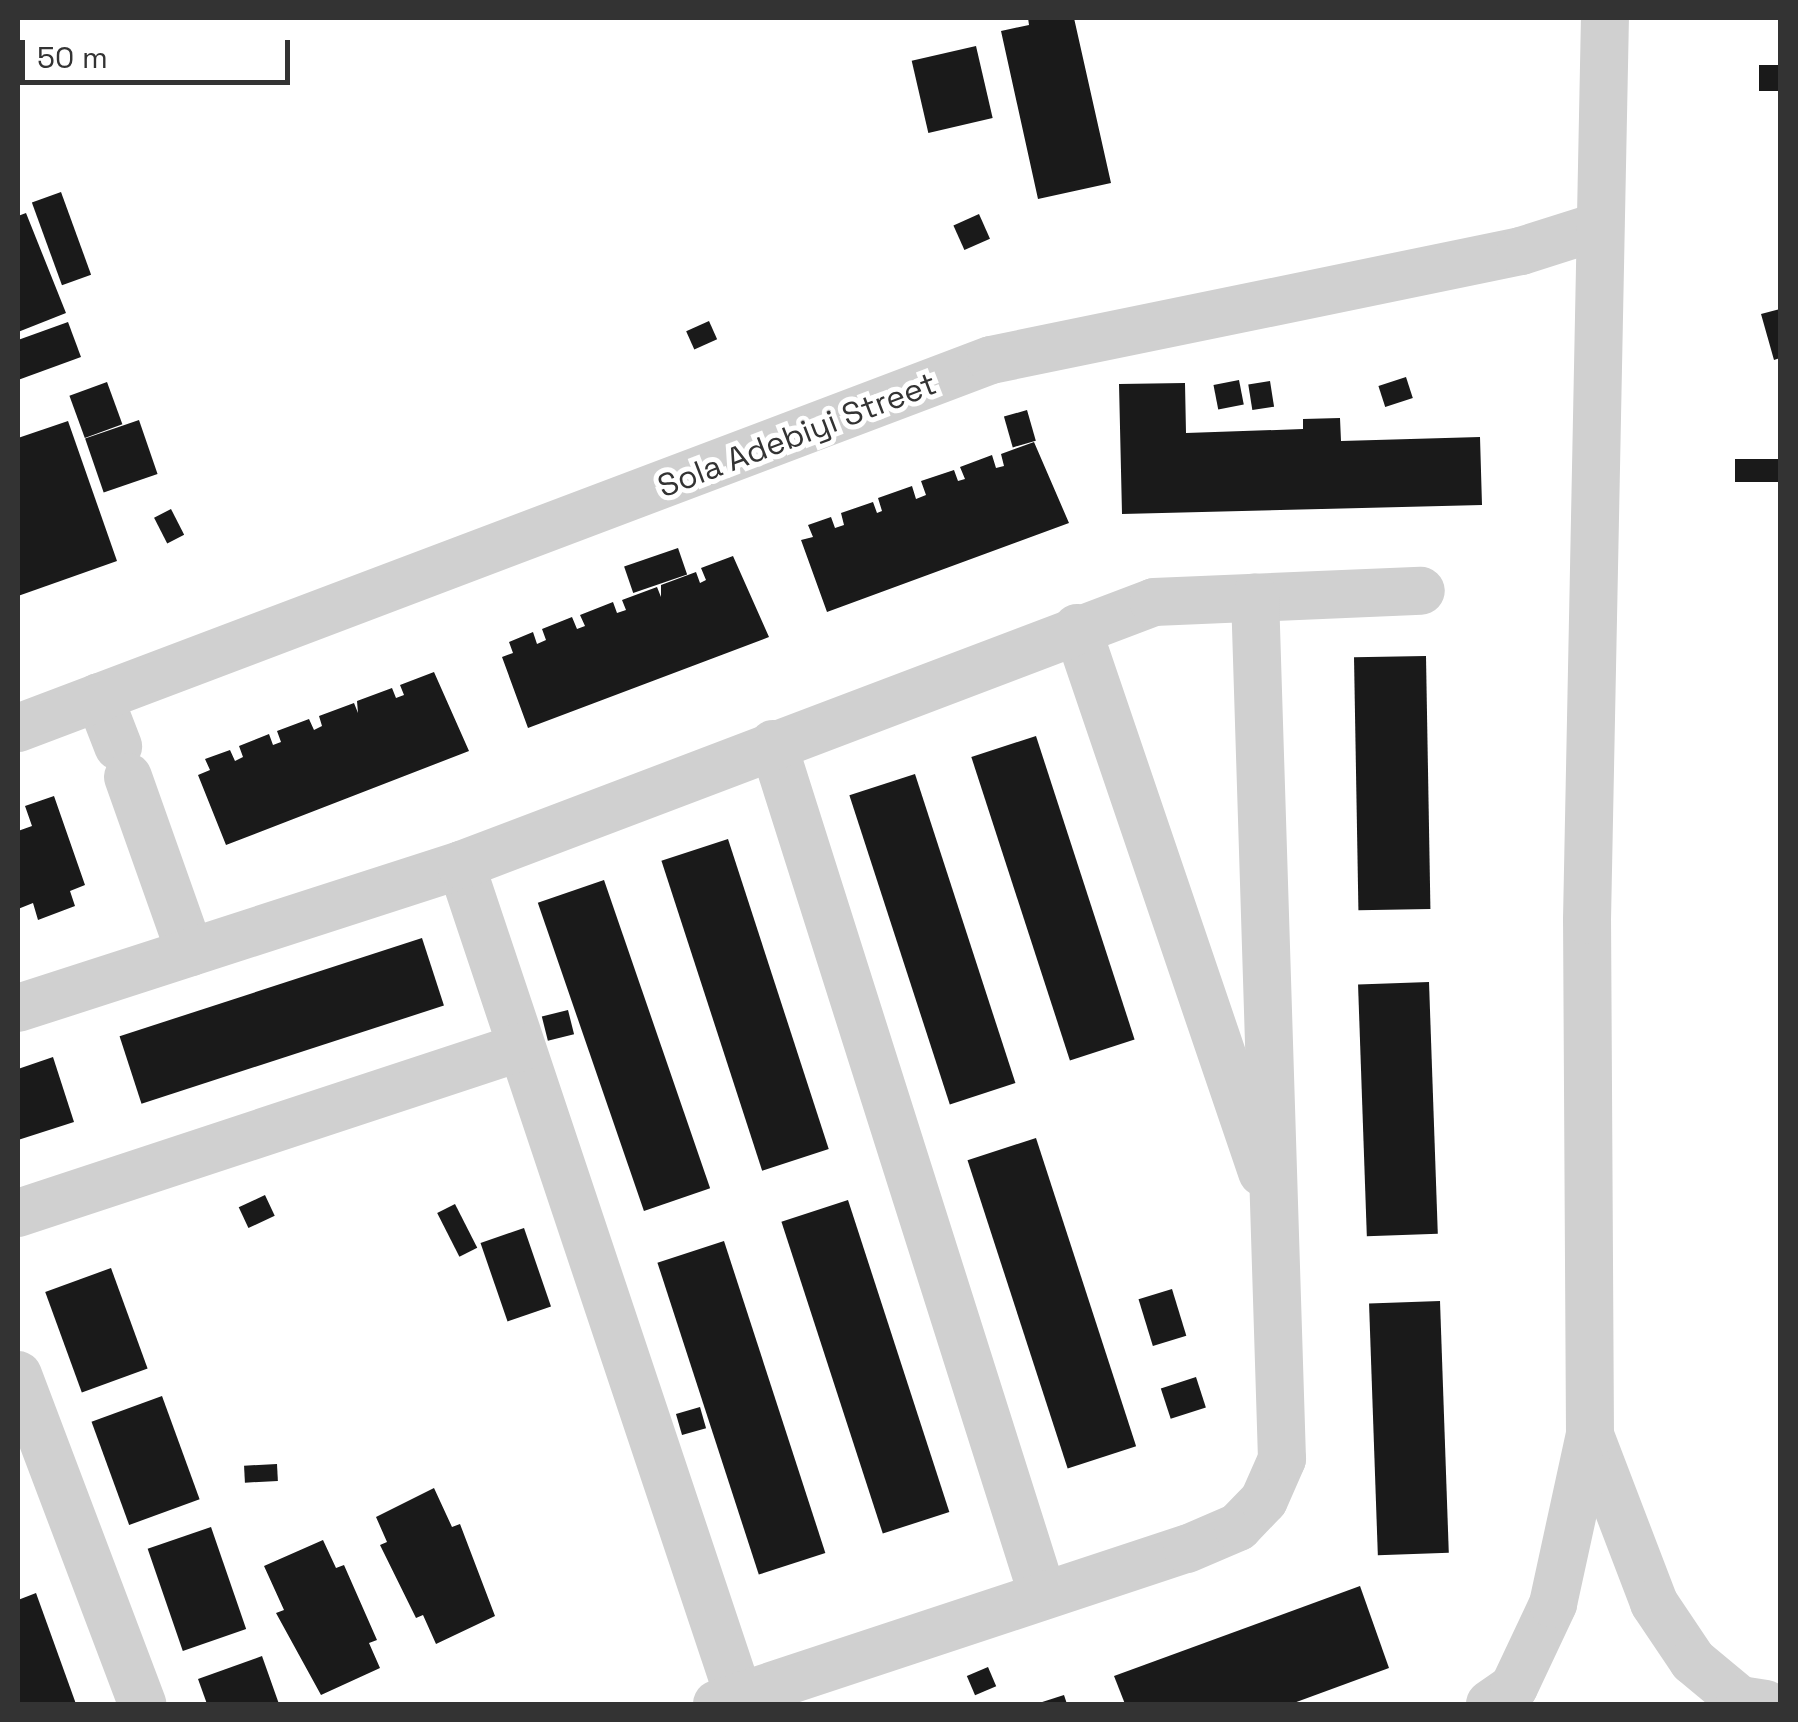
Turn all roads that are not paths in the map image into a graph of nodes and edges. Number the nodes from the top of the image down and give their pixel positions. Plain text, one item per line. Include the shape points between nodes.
1 (1605, 18) edge
2 (1600, 226) junction
3 (1422, 591) dead end
4 (1256, 597) junction
5 (1077, 628) junction
6 (100, 698) junction
7 (18, 728) edge
8 (773, 744) junction
9 (461, 865) junction
10 (190, 952) junction
11 (18, 1008) edge
12 (521, 1047) junction
13 (18, 1213) edge
14 (1280, 1222) junction
15 (18, 1376) edge
16 (1590, 1436) junction
17 (1042, 1593) junction
18 (728, 1701) edge
19 (142, 1704) edge
20 (1490, 1704) edge
21 (1766, 1704) edge

1 - 2 street
2 - 6 street, Sola Adebiyi Street via 1521,251 991,360
2 - 16 street via 1587,920
3 - 4 street
4 - 5 street via 1154,602
4 - 14 street
5 - 8 street
5 - 14 street
6 - 7 street, Sola Adebiyi Street
6 - 10 street
8 - 9 street
8 - 17 street
9 - 10 street
9 - 12 street
10 - 11 street
12 - 13 street
12 - 18 street
14 - 17 street via 1282,1459 1264,1500 1238,1527 1187,1550
15 - 19 street
16 - 20 street via 1553,1604 1514,1688
16 - 21 street via 1654,1603 1693,1661 1740,1700
17 - 18 street

